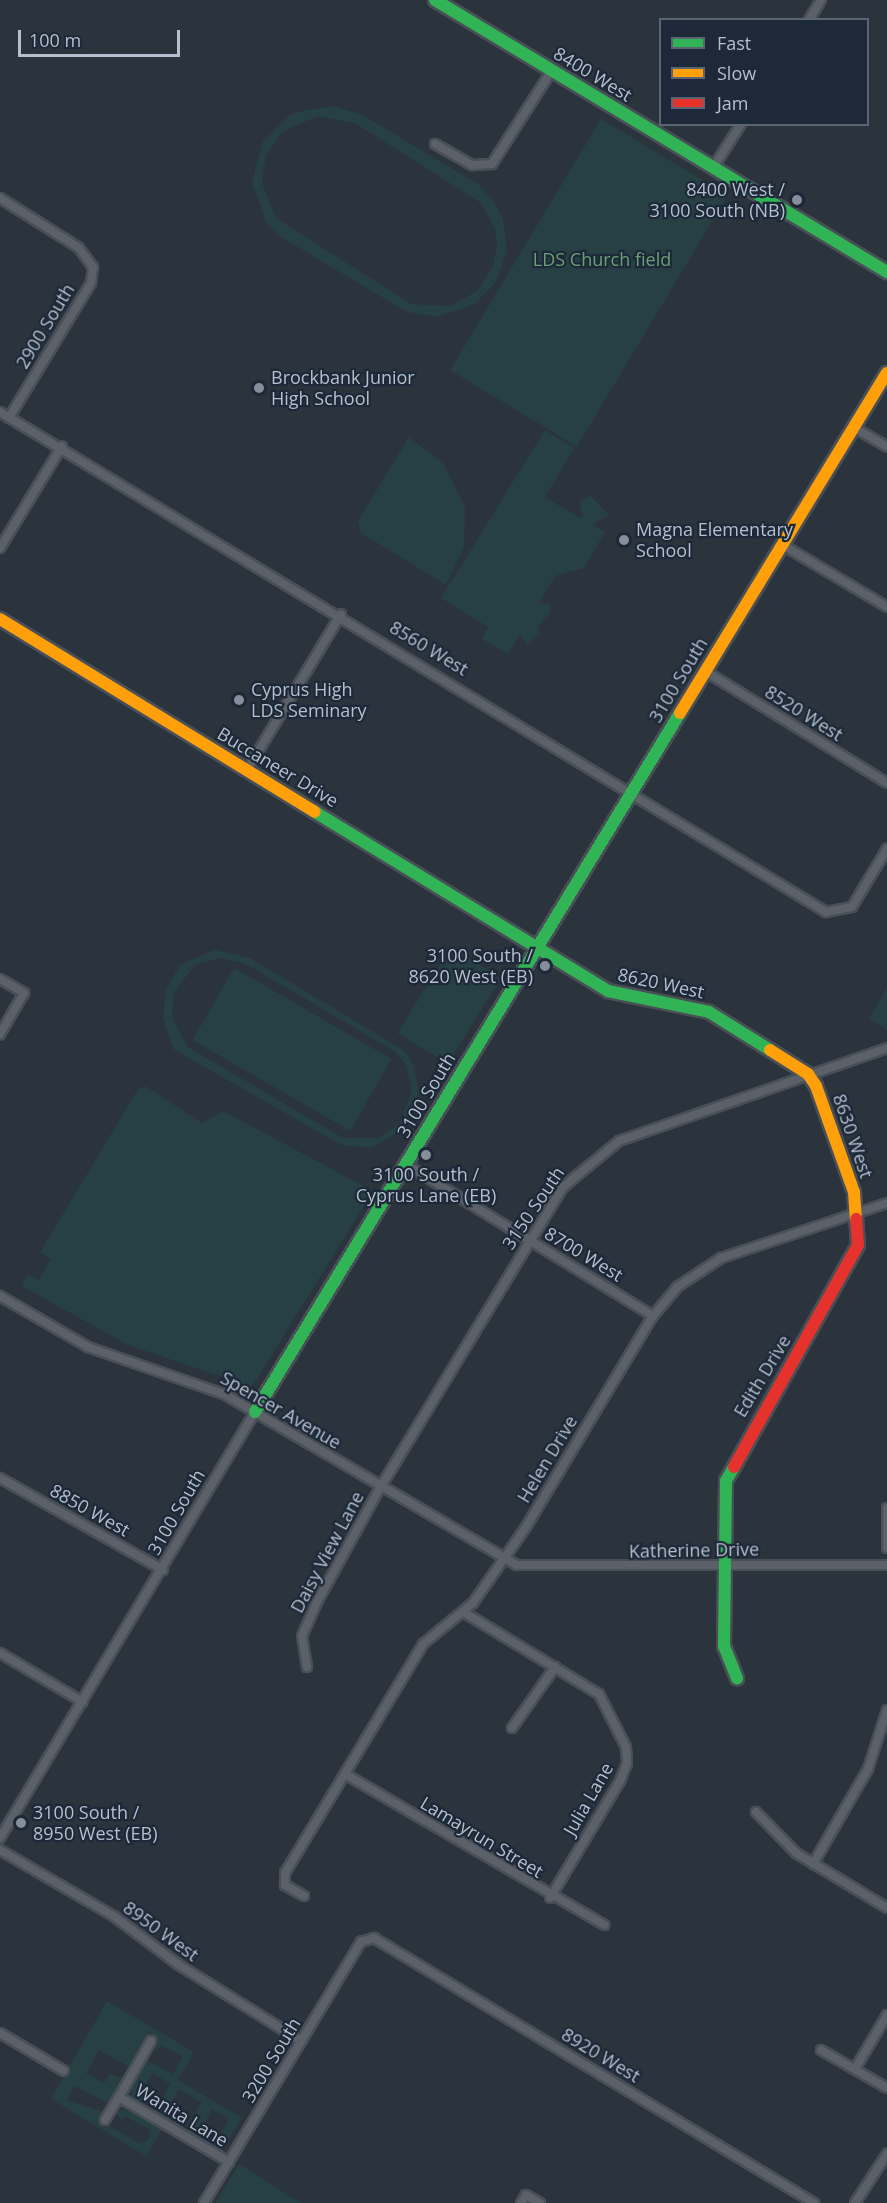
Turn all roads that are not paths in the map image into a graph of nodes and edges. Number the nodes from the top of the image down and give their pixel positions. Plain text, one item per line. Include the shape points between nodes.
1 (435, 0) edge
2 (821, 0) edge
3 (810, 18) edge
4 (552, 70) junction
5 (740, 126) edge
6 (435, 144) dead end
7 (713, 168) junction
8 (0, 198) edge
9 (887, 272) edge
10 (887, 373) edge
11 (0, 412) edge
12 (9, 418) junction
13 (853, 427) junction
14 (62, 446) junction
15 (887, 447) edge
16 (781, 544) junction
17 (0, 548) edge
18 (887, 607) edge
19 (341, 614) junction
20 (0, 619) edge
21 (705, 671) junction
22 (247, 770) junction
23 (887, 783) edge
24 (630, 793) junction
25 (887, 849) edge
26 (538, 946) junction
27 (0, 979) edge
28 (0, 1034) edge
29 (887, 1048) edge
30 (808, 1074) junction
31 (405, 1164) junction
32 (887, 1203) edge
33 (857, 1213) junction
34 (530, 1240) junction
35 (0, 1296) edge
36 (653, 1316) junction
37 (255, 1412) junction
38 (0, 1478) edge
39 (380, 1488) junction
40 (887, 1508) edge
41 (887, 1548) edge
42 (502, 1561) junction
43 (887, 1565) edge
44 (724, 1566) junction
45 (163, 1570) junction
46 (465, 1613) junction
47 (0, 1653) edge
48 (307, 1667) dead end
49 (555, 1667) junction
50 (737, 1679) dead end
51 (83, 1702) junction
52 (887, 1710) edge
53 (512, 1728) dead end
54 (345, 1774) junction
55 (756, 1812) dead end
56 (0, 1838) edge
57 (0, 1850) edge
58 (813, 1864) junction
59 (304, 1896) dead end
60 (550, 1898) junction
61 (887, 1908) edge
62 (604, 1924) dead end
63 (369, 1939) joint
64 (887, 2016) edge
65 (0, 2033) edge
66 (301, 2040) junction
67 (151, 2041) dead end
68 (821, 2050) dead end
69 (855, 2069) junction
70 (64, 2072) dead end
71 (887, 2088) edge
72 (119, 2097) junction
73 (105, 2120) dead end
74 (887, 2154) edge
75 (229, 2162) junction
76 (204, 2203) edge
77 (521, 2203) edge
78 (540, 2203) edge
79 (814, 2203) edge
80 (855, 2203) edge

1 - 4 street, 8400 West
2 - 3 street
4 - 6 street via 500,155 482,167
4 - 7 street, 8400 West
5 - 7 street
7 - 9 street, 8400 West
8 - 12 street, 2900 South via 79,248 93,267 91,283
10 - 13 street, 3100 South
11 - 12 street, 8560 West
12 - 14 street, 8560 West
13 - 15 street
13 - 16 street, 3100 South
14 - 17 street
14 - 19 street, 8560 West
16 - 18 street
16 - 21 street, 3100 South
19 - 22 street
19 - 24 street, 8560 West
20 - 22 street, Buccaneer Drive
21 - 23 street, 8520 West
21 - 24 street, 3100 South
22 - 26 street, Buccaneer Drive
24 - 25 street, 8560 West via 823,911 838,914 852,907
24 - 26 street, 3100 South
26 - 30 street, 8620 West via 608,991 709,1012
26 - 31 street, 3100 South
27 - 28 street via 24,993
29 - 30 street, 3150 South
30 - 33 street, 8630 West via 824,1103
30 - 34 street, 3150 South via 597,1154 562,1187
31 - 34 street, 8700 West
31 - 37 street, 3100 South
32 - 33 street, Helen Drive
33 - 36 street, Helen Drive via 721,1258 677,1287
33 - 44 street, Edith Drive via 853,1261 732,1463 724,1498
34 - 36 street, 8700 West
34 - 39 street, 3150 South
35 - 37 street, Spencer Avenue via 88,1347 199,1382
36 - 42 street, Helen Drive
37 - 39 street, Spencer Avenue
37 - 45 street, 3100 South
38 - 45 street, 8850 West
39 - 42 street, Spencer Avenue
39 - 48 street, Daisy View Lane via 309,1618 300,1649
40 - 41 street
42 - 44 street, Katherine Drive via 555,1569
42 - 46 street, Helen Drive
43 - 44 street, Katherine Drive
44 - 50 street, Edith Drive via 724,1646
45 - 51 street, 3100 South
46 - 49 street, Julia Lane
46 - 54 street, Helen Drive via 423,1644
47 - 51 street
49 - 53 street
49 - 60 street, Julia Lane via 603,1698 627,1755 620,1781
51 - 56 street, 3100 South
52 - 58 street via 868,1769
54 - 59 street, Helen Drive via 282,1880
54 - 60 street, Lamayrun Street
55 - 58 street via 780,1841
57 - 66 street, 8950 West via 115,1917 179,1965
58 - 61 street
60 - 62 street, Lamayrun Street
63 - 66 street, 3200 South via 362,1942
63 - 79 street, 8920 West
64 - 69 street
65 - 70 street
66 - 75 street, 3200 South
67 - 72 street, Wanita Lane
68 - 69 street
69 - 71 street
72 - 73 street, Wanita Lane
72 - 75 street, Wanita Lane
74 - 80 street
75 - 76 street, 3200 South
77 - 78 street via 526,2195

